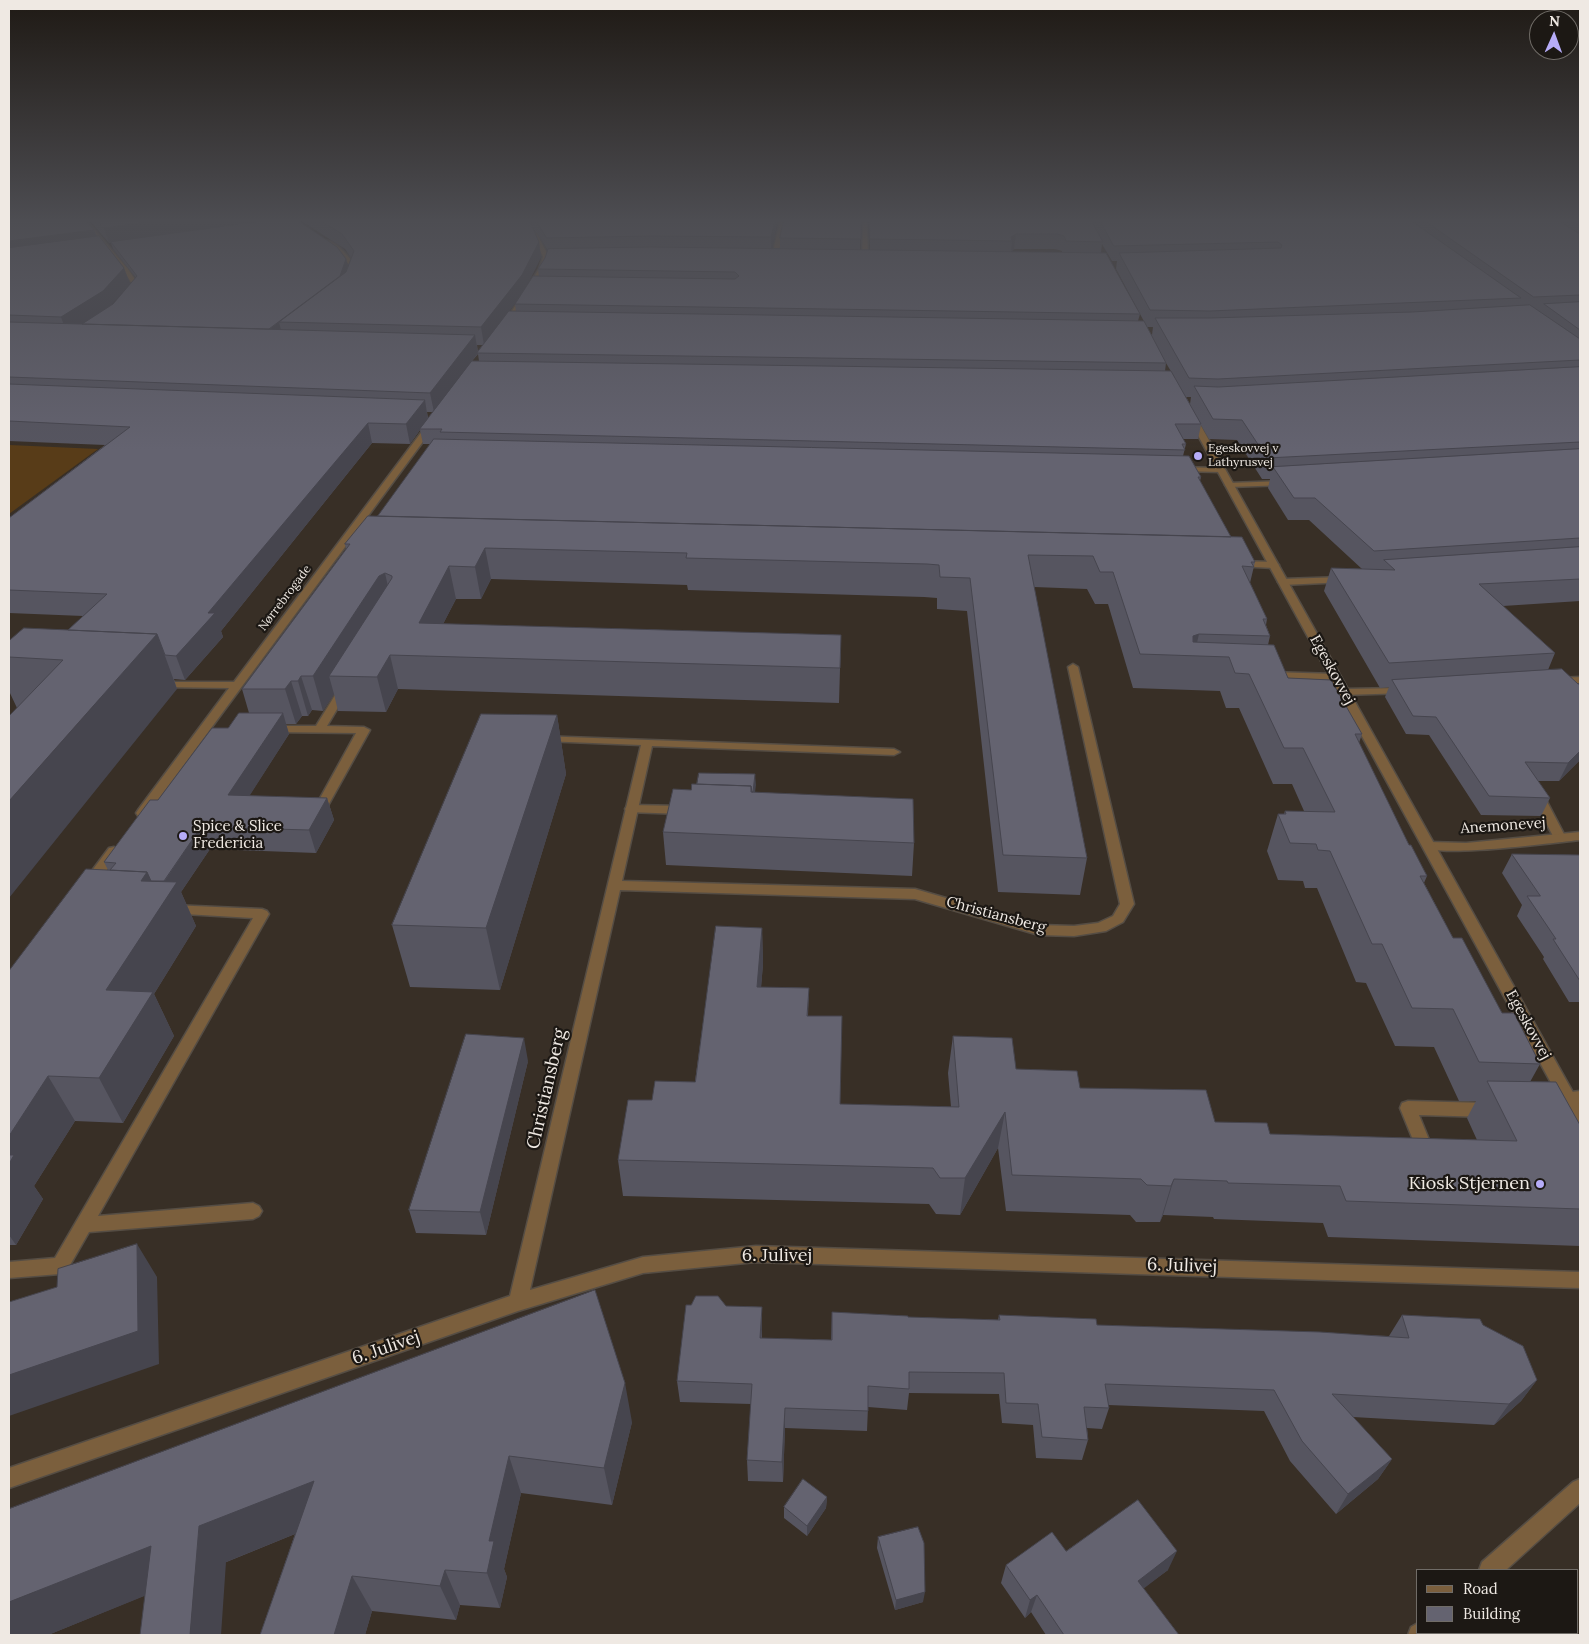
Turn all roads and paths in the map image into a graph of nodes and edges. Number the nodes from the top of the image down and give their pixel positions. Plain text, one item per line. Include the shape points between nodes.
1 (529, 297) edge
2 (497, 336) edge
3 (1188, 410) edge
4 (432, 416) edge
5 (1170, 468) edge
6 (1220, 470) junction
7 (1291, 482) edge
8 (1229, 485) junction
9 (1224, 564) edge
10 (1274, 565) junction
11 (1357, 579) edge
12 (1283, 582) junction
13 (1073, 667) dead end
14 (1258, 675) edge
15 (1336, 677) junction
16 (1580, 680) edge
17 (348, 682) edge
18 (1551, 682) edge
19 (149, 683) edge
20 (236, 686) junction
21 (1414, 690) edge
22 (1344, 692) junction
23 (204, 729) junction
24 (223, 729) edge
25 (261, 729) edge
26 (319, 730) junction
27 (530, 737) edge
28 (647, 743) junction
29 (894, 752) dead end
30 (1534, 788) edge
31 (632, 808) junction
32 (319, 811) edge
33 (691, 811) edge
34 (133, 825) edge
35 (1580, 836) edge
36 (1560, 838) junction
37 (121, 842) edge
38 (1429, 846) junction
39 (613, 885) junction
40 (85, 890) edge
41 (153, 909) edge
42 (1574, 1097) edge
43 (1507, 1111) edge
44 (1557, 1113) edge
45 (1578, 1117) edge
46 (1426, 1152) edge
47 (253, 1210) dead end
48 (83, 1226) junction
49 (9, 1270) edge
50 (1580, 1280) edge
51 (518, 1302) junction
52 (9, 1478) edge
53 (1580, 1489) edge
54 (1491, 1569) edge

1 - 2 street via 513,321
3 - 6 street, Egeskovvej
4 - 20 street, Nørrebrogade via 417,451
5 - 6 street
6 - 8 street, Egeskovvej
7 - 8 street
8 - 10 street, Egeskovvej
9 - 10 street
10 - 12 street, Egeskovvej
11 - 12 street
12 - 15 street, Egeskovvej
13 - 39 street, Christiansberg via 1127,904 1118,919 1101,928 1038,930 916,894
14 - 15 street
15 - 22 street, Egeskovvej
16 - 18 street
17 - 26 street
19 - 20 street
20 - 23 street, Nørrebrogade
21 - 22 street
22 - 38 street, Egeskovvej
23 - 24 street
23 - 34 street, Nørrebrogade
25 - 26 street
26 - 32 street via 364,730
27 - 28 street
28 - 29 street
28 - 31 street, Christiansberg
30 - 36 street
31 - 33 street
31 - 39 street, Christiansberg
35 - 36 street, Anemonevej
36 - 38 street, Anemonevej via 1466,847
37 - 40 street
38 - 42 street, Egeskovvej
39 - 51 street, Christiansberg
41 - 48 street via 262,914
42 - 45 street, Egeskovvej
43 - 46 street via 1408,1108
44 - 45 street
47 - 48 street
48 - 49 street via 60,1266
50 - 51 street, 6. Julivej via 756,1254 642,1265
51 - 52 street, 6. Julivej
53 - 54 street

